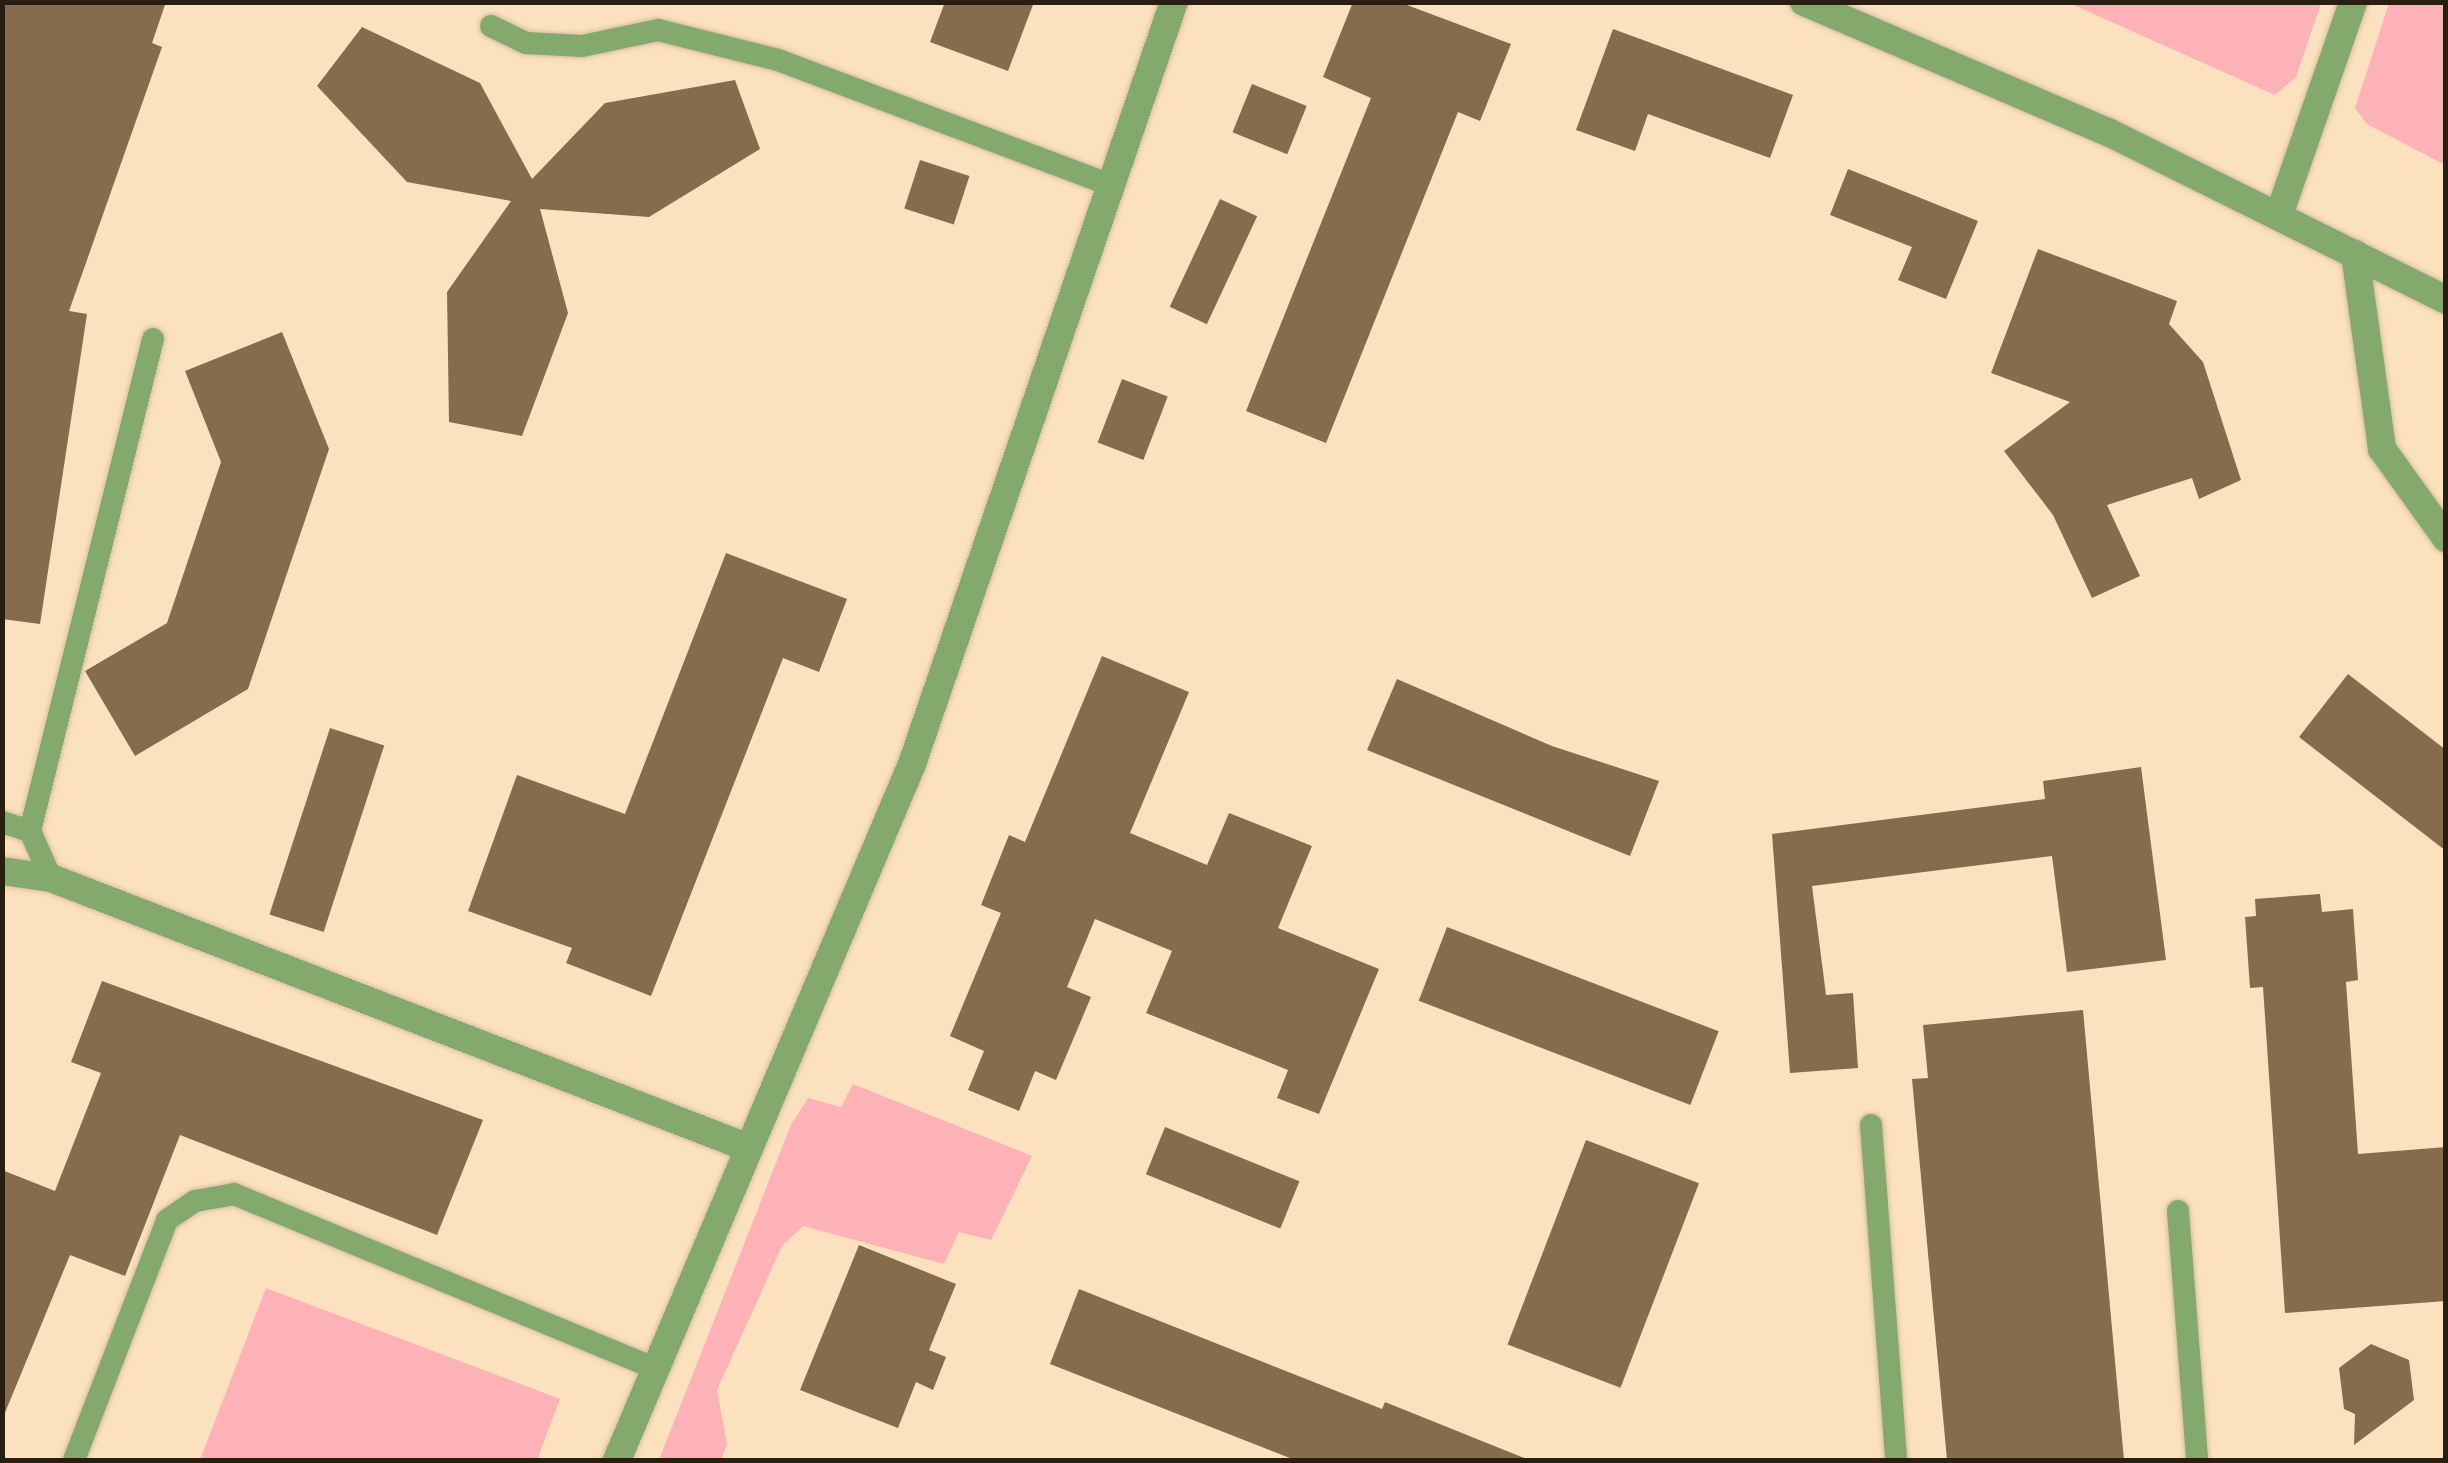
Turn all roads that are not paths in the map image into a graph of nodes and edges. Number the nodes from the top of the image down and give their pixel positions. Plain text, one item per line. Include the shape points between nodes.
1 (1174, 2) edge
2 (1804, 2) edge
3 (2353, 2) edge
4 (491, 26) dead end
5 (1111, 186) junction
6 (2279, 215) junction
7 (2355, 254) junction
8 (2446, 300) edge
9 (153, 339) dead end
10 (2446, 538) edge
11 (2, 822) edge
12 (30, 831) junction
13 (2, 871) edge
14 (51, 878) junction
15 (1871, 1125) dead end
16 (750, 1148) junction
17 (2178, 1211) dead end
18 (656, 1369) junction
19 (74, 1460) edge
20 (617, 1460) edge
21 (1896, 1460) edge
22 (2196, 1460) edge

1 - 5 street
2 - 6 street
3 - 6 street
4 - 5 lane via 526,43 582,46 658,30 778,60
5 - 16 street via 912,764
6 - 7 street
7 - 8 street
7 - 10 street via 2382,450
9 - 12 lane
11 - 12 lane
12 - 14 lane
13 - 14 street
14 - 16 street
15 - 21 lane
16 - 18 street
17 - 22 lane
18 - 19 lane via 234,1194 195,1202 166,1220
18 - 20 street

